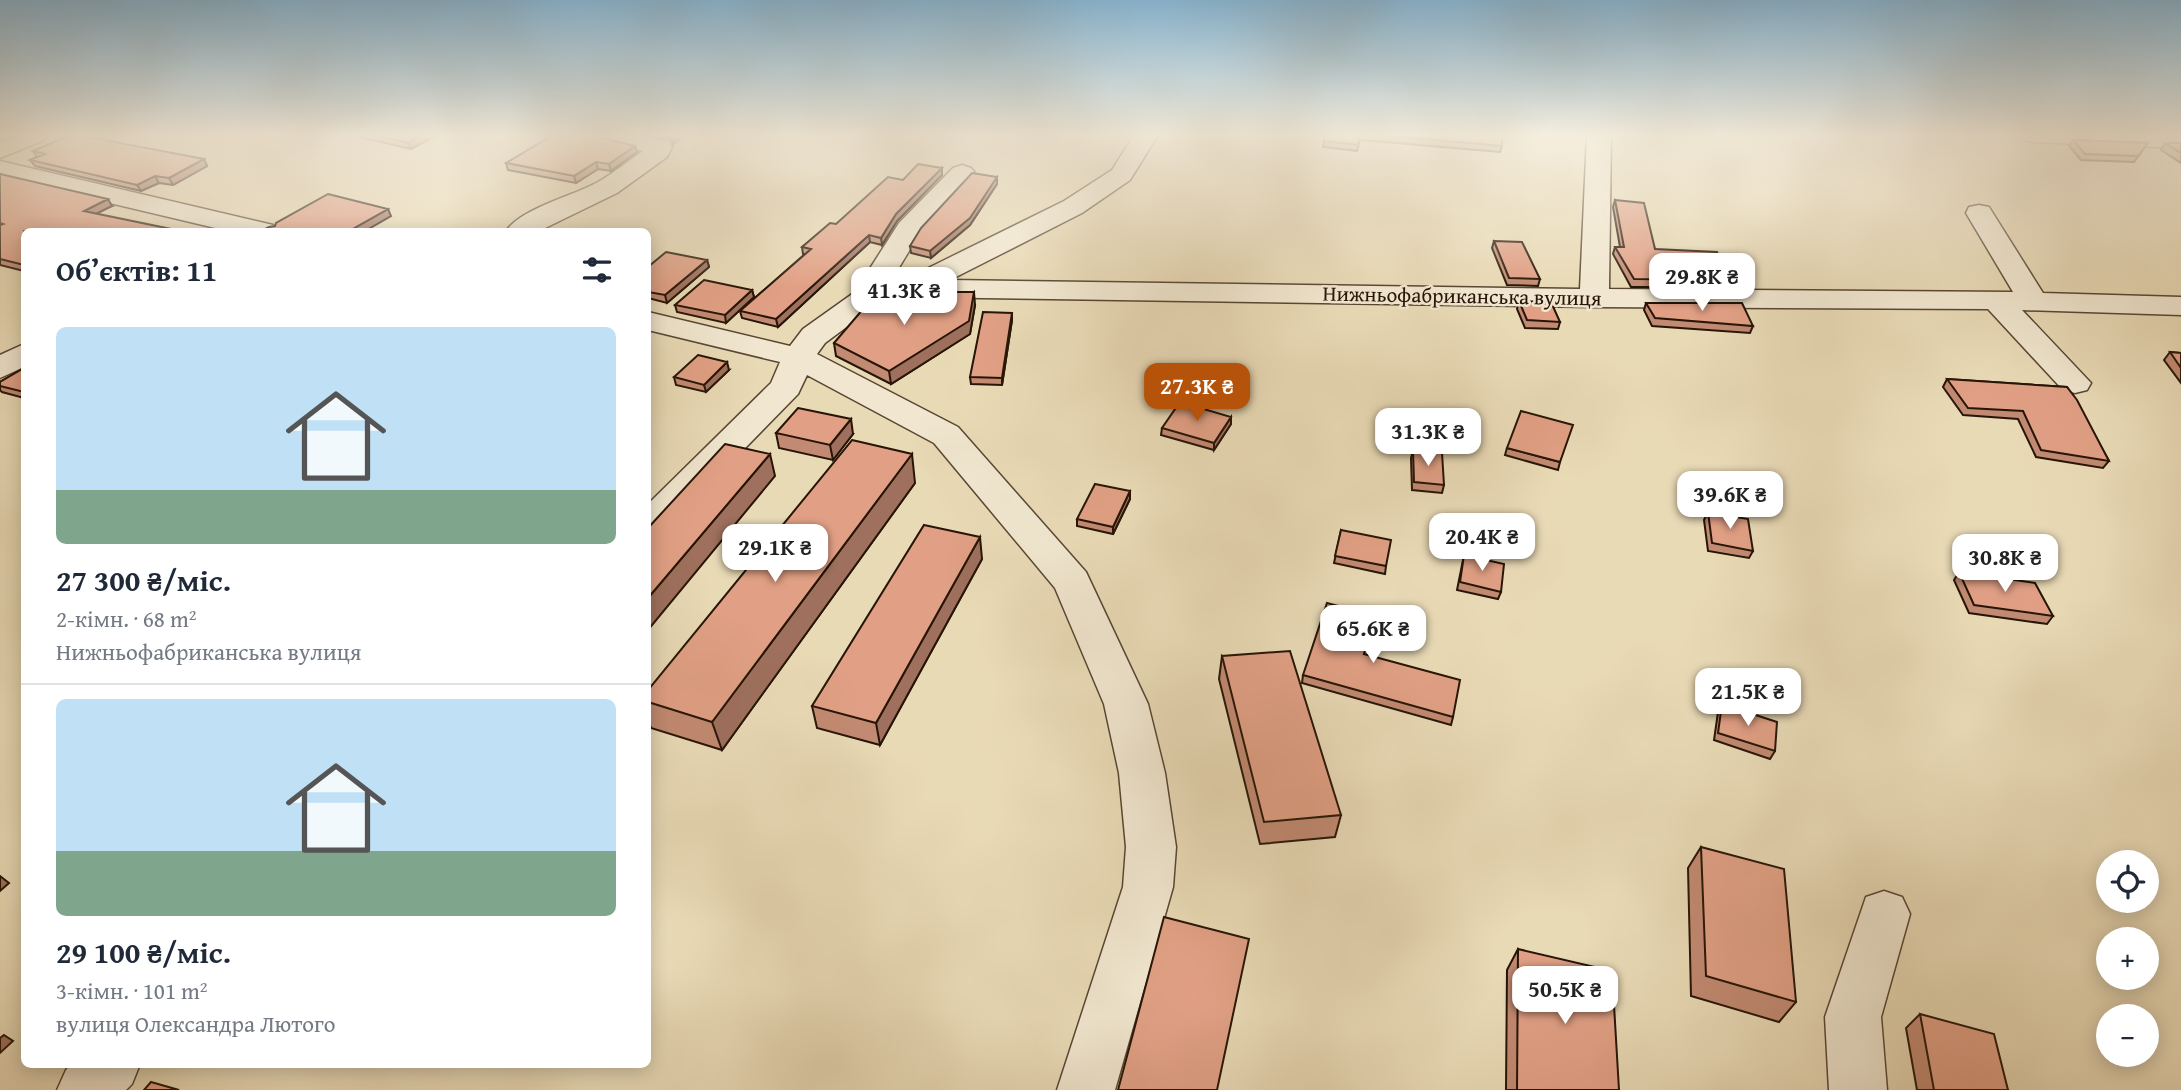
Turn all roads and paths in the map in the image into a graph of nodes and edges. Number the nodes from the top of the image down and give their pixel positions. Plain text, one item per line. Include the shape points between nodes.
1 (69, 186) edge
2 (610, 186) edge
3 (950, 186) edge
4 (1105, 186) edge
5 (1597, 186) edge
6 (1979, 213) dead end
7 (241, 228) edge
8 (525, 228) edge
9 (911, 288) junction
10 (866, 298) junction
11 (1594, 298) junction
12 (1996, 300) junction
13 (2034, 302) junction
14 (2181, 306) edge
15 (651, 322) edge
16 (21, 356) edge
17 (798, 357) junction
18 (0, 368) edge
19 (2075, 383) dead end
20 (651, 522) edge
21 (1884, 914) dead end
22 (108, 1068) edge
23 (86, 1090) edge
24 (1086, 1090) edge
25 (1858, 1090) edge

1 - 7 street
2 - 8 street
3 - 10 street via 909,229
4 - 9 street via 1073,207
5 - 11 street
6 - 13 street
9 - 10 street
9 - 11 street, Нижньофабриканська вулиця
10 - 17 street via 814,336
11 - 12 street, Нижньофабриканська вулиця
12 - 13 street, Нижньофабриканська вулиця
12 - 19 street
13 - 14 street, Нижньофабриканська вулиця
15 - 17 street
16 - 18 street
17 - 20 street via 786,387
17 - 24 street via 946,435 1072,582 1126,704 1142,773 1151,847 1148,887
21 - 25 street via 1853,1017
22 - 23 street

